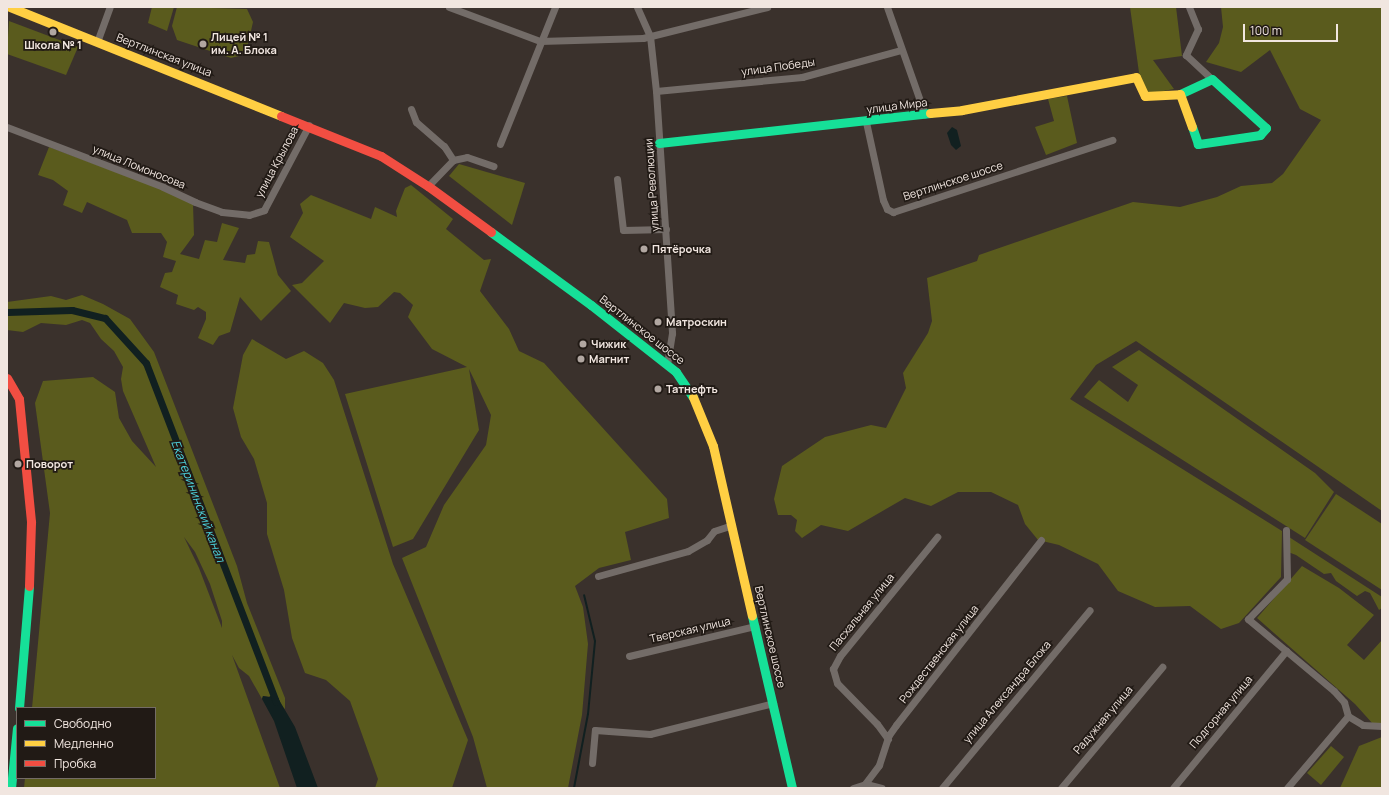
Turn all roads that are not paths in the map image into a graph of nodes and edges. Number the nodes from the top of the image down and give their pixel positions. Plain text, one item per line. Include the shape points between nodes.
1 (10, 7) edge
2 (110, 7) edge
3 (449, 7) edge
4 (555, 7) edge
5 (637, 7) edge
6 (767, 7) edge
7 (887, 7) edge
8 (1189, 7) edge
9 (650, 36) junction
10 (97, 42) junction
11 (540, 42) junction
12 (901, 50) junction
13 (1212, 79) junction
14 (656, 91) junction
15 (1180, 94) junction
16 (410, 109) dead end
17 (925, 115) junction
18 (866, 122) junction
19 (309, 125) junction
20 (7, 127) edge
21 (1112, 140) dead end
22 (660, 143) junction
23 (500, 144) dead end
24 (453, 160) junction
25 (493, 166) dead end
26 (617, 179) dead end
27 (428, 186) junction
28 (264, 210) joint
29 (666, 230) junction
30 (667, 363) junction
31 (7, 378) edge
32 (732, 525) junction
33 (1286, 530) dead end
34 (937, 537) dead end
35 (1041, 540) dead end
36 (598, 576) dead end
37 (1090, 610) dead end
38 (755, 626) junction
39 (1286, 651) junction
40 (629, 656) dead end
41 (1162, 667) dead end
42 (773, 703) junction
43 (19, 707) edge
44 (1348, 716) junction
45 (1382, 726) edge
46 (16, 738) edge
47 (888, 739) junction
48 (592, 763) dead end
49 (864, 785) junction
50 (11, 788) edge
51 (792, 788) edge
52 (853, 788) edge
53 (882, 788) edge
54 (942, 788) edge
55 (1061, 788) edge
56 (1173, 788) edge
57 (1287, 788) edge

1 - 10 main road, Вертлинская улица
2 - 10 street
3 - 11 street
4 - 11 street
5 - 9 street, улица Революции
6 - 9 street
7 - 12 street
8 - 13 street via 1198,29 1186,55
9 - 11 street
9 - 14 street, улица Революции
10 - 19 main road, Вертлинская улица
11 - 23 street via 519,102
12 - 14 street, улица Победы via 802,77
12 - 17 street
13 - 15 main road
13 - 15 main road via 1266,128 1260,135 1198,144
14 - 22 street, улица Революции
15 - 17 main road, улица Мира via 1145,96 1136,77
16 - 24 street via 416,122 444,146
17 - 18 main road, улица Мира
18 - 21 street, Вертлинское шоссе via 883,200 893,212
18 - 22 main road, улица Мира
19 - 27 main road, Вертлинское шоссе via 381,156
19 - 28 street, улица Крылова
20 - 28 street, улица Ломоносова via 222,212 249,215
22 - 29 street, улица Революции
24 - 25 street via 467,157
24 - 27 street
26 - 29 street via 623,230
27 - 30 main road, Вертлинское шоссе
29 - 30 street, улица Революции via 672,333
30 - 32 main road, Вертлинское шоссе via 686,384 702,414 713,446
31 - 43 main road via 19,400 31,522 29,595
32 - 36 street via 714,531 707,540 688,551
32 - 38 main road, Вертлинское шоссе
33 - 39 street via 1287,579 1248,619
34 - 47 street, Пасхальная улица via 840,656 833,669 837,683 878,724
35 - 47 street, Рождественская улица
37 - 54 street, улица Александра Блока
38 - 40 street, Тверская улица
38 - 42 main road, Вертлинское шоссе
39 - 44 street via 1339,696
39 - 56 street, Подгорная улица
41 - 55 street, Радужная улица
42 - 48 street via 650,734 596,730
42 - 51 main road, Вертлинское шоссе
44 - 45 street via 1363,725
44 - 57 street
46 - 50 main road
47 - 49 street, Рождественская улица via 879,765
49 - 52 street
49 - 53 street

